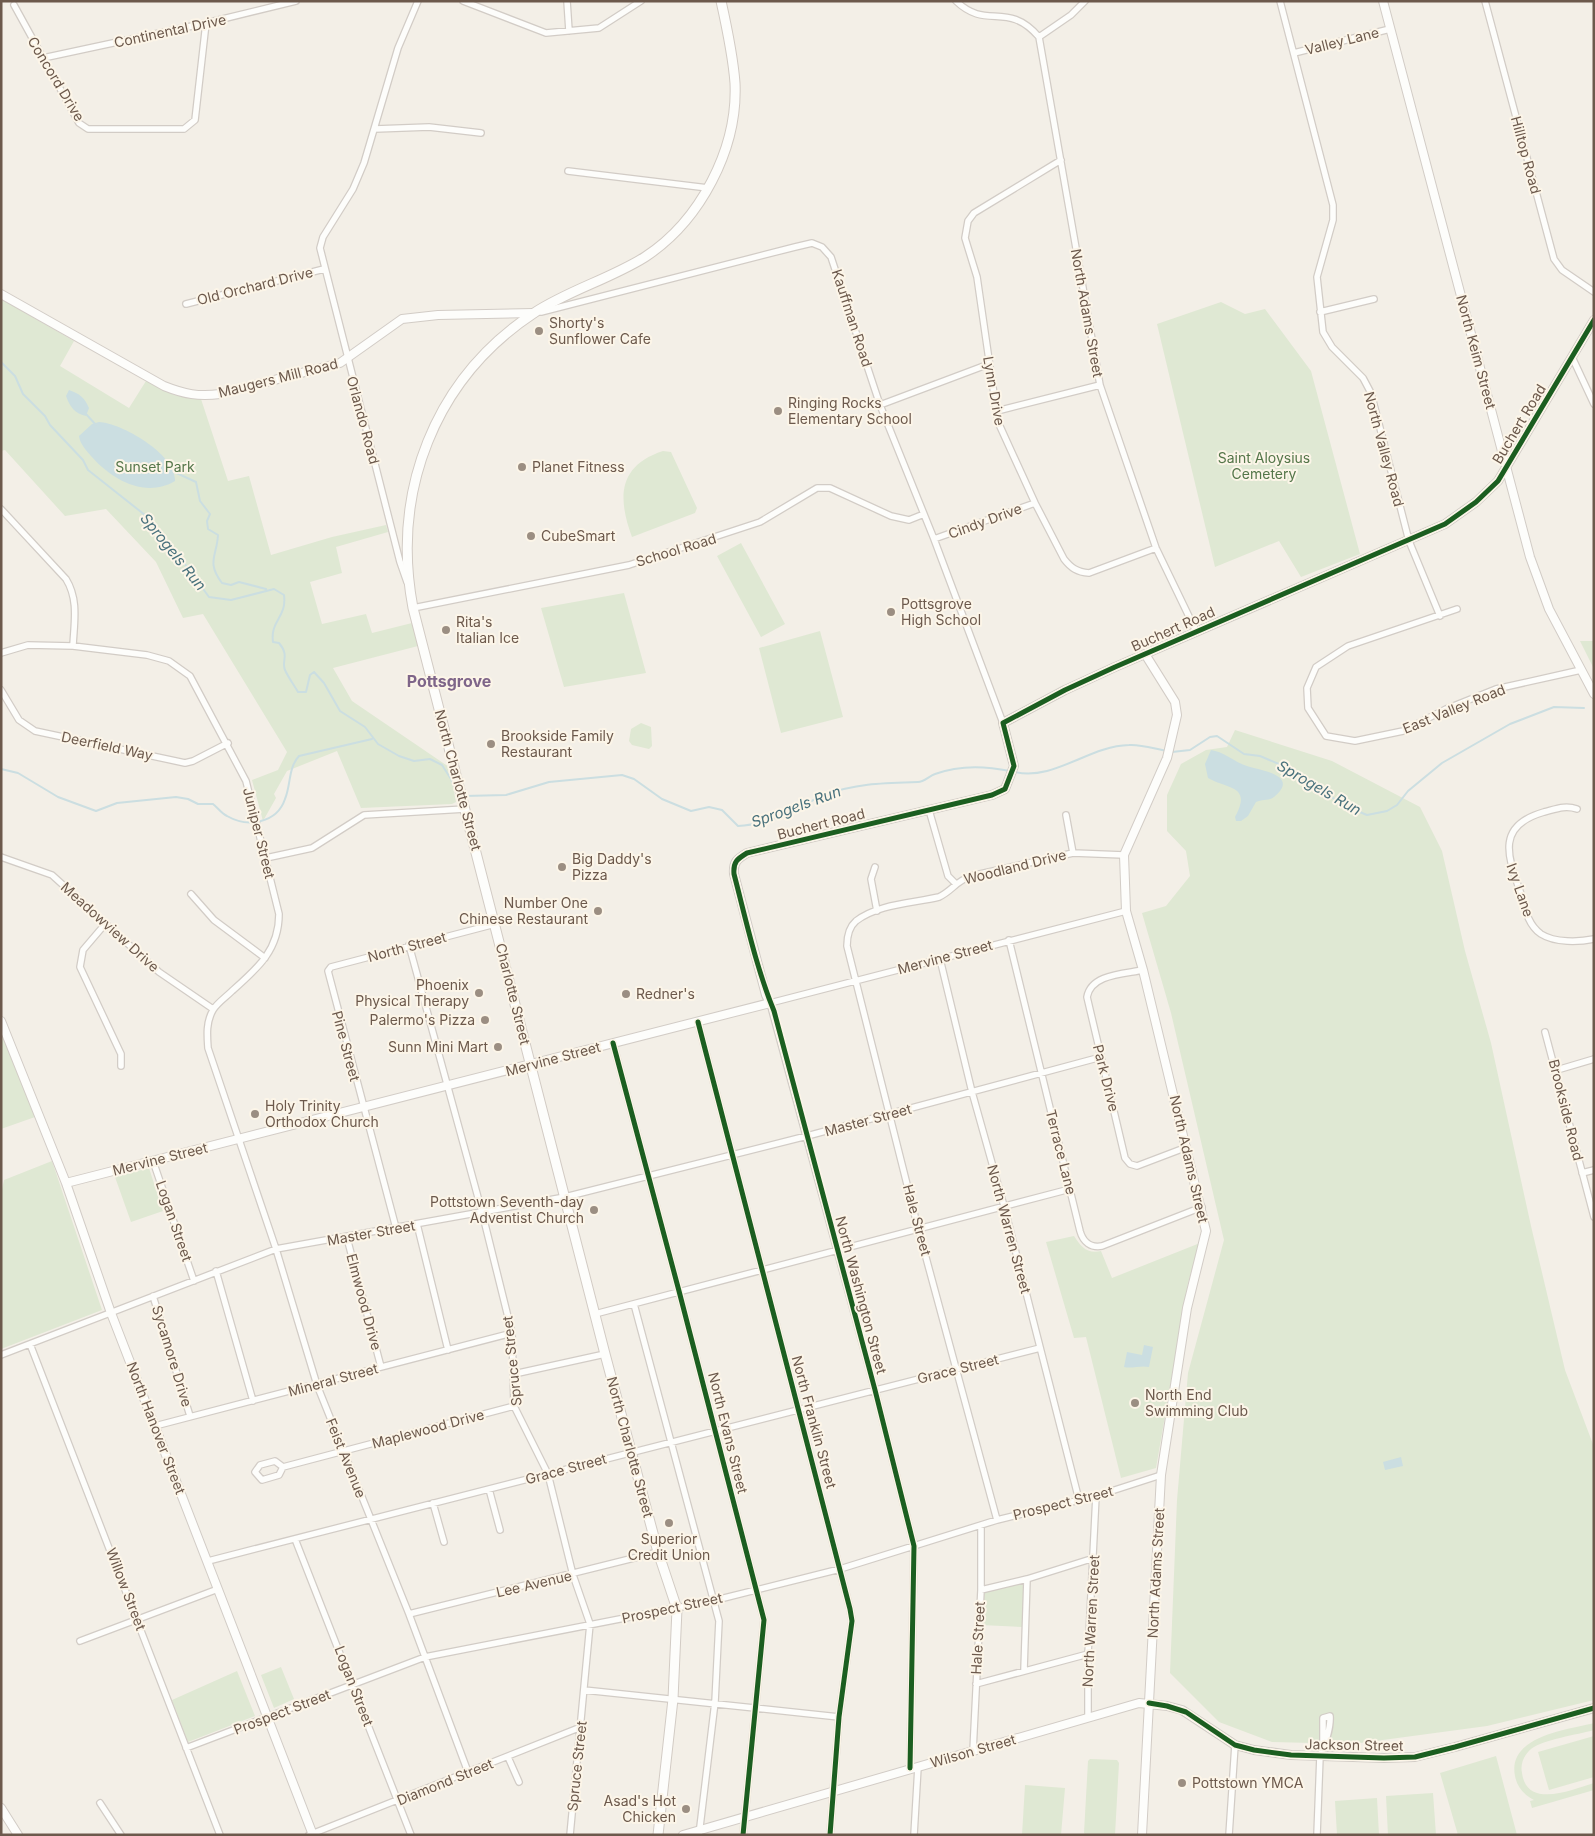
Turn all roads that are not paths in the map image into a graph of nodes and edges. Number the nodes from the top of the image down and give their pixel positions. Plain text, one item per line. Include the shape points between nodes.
1 (296, 1) edge
2 (418, 1) edge
3 (463, 1) edge
4 (566, 1) edge
5 (641, 1) edge
6 (720, 1) edge
7 (956, 1) edge
8 (1085, 1) edge
9 (1280, 1) edge
10 (1383, 1) edge
11 (1485, 1) edge
12 (14, 5) dead end
13 (206, 23) junction
14 (1390, 29) junction
15 (569, 31) junction
16 (1039, 37) junction
17 (1294, 53) junction
18 (43, 58) junction
19 (375, 129) junction
20 (481, 133) dead end
21 (1061, 160) junction
22 (568, 171) dead end
23 (708, 188) junction
24 (324, 269) junction
25 (1594, 292) edge
26 (1, 294) edge
27 (1374, 299) dead end
28 (186, 304) dead end
29 (1320, 312) junction
30 (534, 313) junction
31 (416, 316) joint
32 (1594, 320) edge
33 (1572, 357) junction
34 (347, 360) junction
35 (989, 364) junction
36 (1100, 385) junction
37 (1594, 404) edge
38 (880, 405) junction
39 (997, 411) junction
40 (1506, 468) junction
41 (1035, 503) junction
42 (1, 509) edge
43 (924, 514) junction
44 (934, 539) junction
45 (1409, 541) junction
46 (1156, 548) junction
47 (410, 589) junction
48 (413, 608) junction
49 (1457, 609) dead end
50 (1440, 616) junction
51 (1196, 631) junction
52 (73, 646) junction
53 (1, 653) edge
54 (1145, 654) junction
55 (1581, 670) junction
56 (1, 690) edge
57 (1594, 694) edge
58 (1003, 723) junction
59 (228, 743) junction
60 (463, 804) junction
61 (1577, 808) dead end
62 (928, 810) junction
63 (1066, 815) dead end
64 (1073, 853) junction
65 (1124, 855) junction
66 (1, 857) edge
67 (266, 858) junction
68 (734, 865) joint
69 (874, 867) dead end
70 (955, 883) junction
71 (191, 894) dead end
72 (877, 911) junction
73 (1126, 911) junction
74 (106, 923) junction
75 (495, 924) junction
76 (1594, 939) edge
77 (1009, 940) junction
78 (409, 945) junction
79 (265, 958) junction
80 (940, 959) junction
81 (1143, 970) junction
82 (329, 979) joint
83 (856, 980) junction
84 (770, 1003) junction
85 (213, 1009) junction
86 (1, 1021) edge
87 (698, 1022) junction
88 (1545, 1032) dead end
89 (613, 1043) junction
90 (1101, 1057) junction
91 (1594, 1059) edge
92 (531, 1064) junction
93 (121, 1066) dead end
94 (1557, 1070) junction
95 (1041, 1072) junction
96 (446, 1086) junction
97 (972, 1092) junction
98 (363, 1108) junction
99 (889, 1114) junction
100 (807, 1136) junction
101 (239, 1139) junction
102 (1187, 1147) junction
103 (733, 1154) junction
104 (153, 1161) junction
105 (1594, 1170) edge
106 (1582, 1173) junction
107 (647, 1175) junction
108 (66, 1183) junction
109 (1070, 1189) junction
110 (564, 1197) junction
111 (1004, 1206) junction
112 (1202, 1207) junction
113 (482, 1212) junction
114 (1594, 1217) edge
115 (417, 1224) junction
116 (396, 1228) junction
117 (918, 1228) junction
118 (347, 1238) junction
119 (276, 1249) junction
120 (836, 1250) junction
121 (763, 1268) junction
122 (216, 1271) junction
123 (194, 1281) junction
124 (680, 1291) junction
125 (153, 1296) junction
126 (634, 1304) junction
127 (111, 1313) junction
128 (595, 1314) junction
129 (512, 1333) junction
130 (30, 1344) junction
131 (1040, 1348) junction
132 (448, 1350) junction
133 (1, 1354) edge
134 (604, 1354) junction
135 (381, 1367) junction
136 (957, 1368) junction
137 (514, 1374) junction
138 (317, 1385) junction
139 (875, 1390) junction
140 (253, 1400) junction
141 (514, 1406) junction
142 (798, 1410) junction
143 (190, 1416) junction
144 (155, 1426) junction
145 (716, 1431) junction
146 (672, 1441) junction
147 (342, 1451) junction
148 (632, 1451) junction
149 (283, 1467) junction
150 (548, 1474) junction
151 (1162, 1475) junction
152 (489, 1489) junction
153 (1096, 1496) junction
154 (1079, 1500) junction
155 (433, 1503) junction
156 (370, 1518) junction
157 (997, 1520) junction
158 (981, 1525) junction
159 (500, 1530) dead end
160 (295, 1539) junction
161 (444, 1542) dead end
162 (914, 1546) junction
163 (658, 1552) junction
164 (1094, 1558) junction
165 (208, 1561) junction
166 (840, 1569) junction
167 (573, 1575) junction
168 (1027, 1579) junction
169 (218, 1589) junction
170 (757, 1589) junction
171 (981, 1590) junction
172 (712, 1601) junction
173 (677, 1609) junction
174 (409, 1614) junction
175 (138, 1618) junction
176 (590, 1624) junction
177 (80, 1641) dead end
178 (1088, 1654) junction
179 (425, 1657) junction
180 (1024, 1670) junction
181 (353, 1684) junction
182 (976, 1684) junction
183 (584, 1690) junction
184 (673, 1699) junction
185 (715, 1702) junction
186 (1149, 1704) junction
187 (755, 1707) junction
188 (1594, 1708) edge
189 (839, 1717) junction
190 (1088, 1717) junction
191 (269, 1718) junction
192 (580, 1727) junction
193 (1235, 1745) junction
194 (186, 1748) junction
195 (973, 1751) junction
196 (1322, 1753) junction
197 (508, 1756) junction
198 (914, 1767) junction
199 (468, 1772) junction
200 (519, 1782) dead end
201 (834, 1792) junction
202 (398, 1801) junction
203 (100, 1803) dead end
204 (1, 1808) edge
205 (744, 1818) junction
206 (699, 1833) edge
207 (311, 1834) edge
208 (18, 1835) edge
209 (120, 1835) edge
210 (220, 1835) edge
211 (411, 1835) edge
212 (570, 1835) edge
213 (658, 1835) edge
214 (683, 1835) edge
215 (743, 1835) edge
216 (830, 1835) edge
217 (914, 1835) edge
218 (1142, 1835) edge
219 (1229, 1835) edge
220 (1318, 1835) edge

1 - 13 street, Continental Drive
2 - 19 street, Orlando Road via 398,48
3 - 15 street via 541,32
4 - 15 street
5 - 15 street via 598,28
6 - 23 main road, North Charlotte Street via 731,51 734,106 723,155
7 - 16 street via 976,13 1017,13 1030,23
8 - 16 street
9 - 17 street, North Valley Road
10 - 14 street, North Keim Street
11 - 25 street, Hilltop Road via 1554,259 1562,270
12 - 18 street, Concord Drive
13 - 18 street, Continental Drive
13 - 18 street, Concord Drive via 195,120 184,129 88,128 79,123
14 - 17 street, Valley Lane
14 - 40 street, North Keim Street
16 - 21 street, North Adams Street
17 - 29 street, North Valley Road via 1333,205 1333,220 1317,277
19 - 20 street via 422,126
19 - 24 street, Orlando Road via 358,178 322,237 320,248
21 - 35 street, Lynn Drive via 974,213 968,221 965,238 977,276
21 - 36 street, North Adams Street
22 - 23 street
23 - 30 main road, North Charlotte Street via 686,220 647,255
24 - 28 street, Old Orchard Drive
24 - 34 street, Orlando Road
26 - 34 street, Maugers Mill Road via 140,374 181,393 199,396 220,394
27 - 29 street
29 - 45 street, North Valley Road via 1322,332 1332,347 1364,378 1370,393
30 - 31 street, Kauffman Road
30 - 38 street, Kauffman Road via 812,243 822,247 831,257
30 - 47 main road, North Charlotte Street via 495,343 467,375 456,388 430,435 413,485 408,519
31 - 34 street, Maugers Mill Road via 394,323
32 - 33 street, Buchert Road
33 - 37 street
33 - 40 street, Buchert Road
34 - 47 street, Orlando Road
35 - 38 street
35 - 39 street, Lynn Drive
36 - 39 street
36 - 46 street, North Adams Street
38 - 43 street, Kauffman Road
39 - 41 street, Lynn Drive via 1005,440
40 - 45 street, Buchert Road via 1492,489 1459,516
40 - 55 street, North Keim Street via 1534,571 1549,609
41 - 44 street, Cindy Drive
41 - 46 street, Lynn Drive via 1064,559 1079,572 1104,569
42 - 52 street via 72,588 76,599
43 - 44 street, Kauffman Road
43 - 48 street, School Road via 903,519 830,488 817,488 760,522 629,565
44 - 58 street, Kauffman Road
45 - 50 street, North Valley Road
45 - 51 street, Buchert Road
46 - 51 street, North Adams Street
47 - 48 main road, North Charlotte Street
48 - 60 main road, North Charlotte Street
49 - 50 street
50 - 55 street, East Valley Road via 1348,646 1316,667 1308,688 1308,708 1326,736 1355,741 1403,731 1496,689
51 - 54 street, Buchert Road
52 - 53 street, Juniper Street via 28,645
52 - 59 street, Juniper Street via 147,655 169,661 190,676
54 - 58 street, Buchert Road via 1064,690
54 - 65 street, North Adams Street via 1175,702 1177,715 1167,758
55 - 57 street, North Keim Street
56 - 59 street, Deerfield Way via 18,720 35,731 184,762 193,761
58 - 62 street, Buchert Road via 1013,772 1005,789
59 - 67 street, Juniper Street via 246,780
60 - 67 street via 364,814 312,848
60 - 75 main road, North Charlotte Street
61 - 76 street, Ivy Lane via 1563,807 1523,820 1512,834 1509,860 1529,919 1542,935 1572,941
62 - 68 street, Buchert Road via 747,854 737,859
62 - 70 street, Woodland Drive via 948,876
63 - 64 street
64 - 65 street, Woodland Drive
64 - 70 street, Woodland Drive via 970,876
65 - 73 street, North Adams Street
66 - 74 street, Meadowview Drive via 52,875
67 - 79 street, Juniper Street via 279,914 279,930
68 - 84 street, North Washington Street
69 - 72 street via 871,879
70 - 72 street via 939,897
71 - 79 street via 214,920
72 - 83 street, Hale Street via 856,921 847,936
73 - 77 street, Mervine Street
73 - 81 street, North Adams Street
74 - 85 street, Meadowview Drive via 159,972
74 - 93 street via 83,950 80,967 121,1054
75 - 78 street, North Street
75 - 92 main road, Charlotte Street
77 - 80 street, Mervine Street
77 - 95 street, Terrace Lane
78 - 82 street, North Street via 331,967
78 - 96 street, Spruce Street
79 - 85 street, Juniper Street
80 - 83 street, Mervine Street
80 - 97 street, North Warren Street
81 - 90 street, Park Drive via 1099,980 1087,992
81 - 102 street, North Adams Street
82 - 98 street, Pine Street
83 - 84 street, Mervine Street
83 - 99 street, Hale Street
84 - 87 street, Mervine Street
84 - 100 street, North Washington Street
85 - 101 street via 208,1024 208,1048
86 - 108 street, North Hanover Street
87 - 89 street, Mervine Street
87 - 103 street, North Franklin Street
88 - 94 street, Brookside Road
89 - 92 street, Mervine Street
89 - 107 street, North Evans Street
90 - 95 street, Master Street
90 - 102 street, Park Drive via 1127,1161 1140,1165
91 - 94 street
92 - 96 street, Mervine Street
92 - 110 main road, North Charlotte Street
94 - 106 street, Brookside Road
95 - 97 street, Master Street
95 - 109 street, Terrace Lane
96 - 98 street, Mervine Street
96 - 113 street, Spruce Street
97 - 99 street, Master Street
97 - 111 street, North Warren Street
98 - 101 street, Mervine Street
98 - 116 street, Pine Street
99 - 100 street, Master Street
99 - 117 street, Hale Street
100 - 103 street, Master Street
100 - 120 street, North Washington Street
101 - 104 street, Mervine Street
101 - 119 street, Feist Avenue
102 - 112 street, North Adams Street
103 - 107 street, Master Street
103 - 121 street, North Franklin Street
104 - 108 street, Mervine Street
104 - 123 street, Logan Street
105 - 106 street
106 - 114 street, Brookside Road
107 - 110 street, Master Street
107 - 124 street, North Evans Street
108 - 127 street, North Hanover Street
109 - 111 street
109 - 112 street, Terrace Lane via 1081,1236 1088,1244 1097,1247
110 - 113 street, Master Street
110 - 128 main road, North Charlotte Street
111 - 117 street
111 - 131 street, North Warren Street
112 - 151 street, North Adams Street via 1206,1235 1189,1293
113 - 115 street, Master Street
113 - 129 street, Spruce Street
115 - 116 street, Master Street
115 - 132 street
116 - 118 street, Master Street
117 - 120 street
117 - 136 street, Hale Street
118 - 119 street, Master Street
118 - 135 street, Elmwood Drive
119 - 122 street, Master Street
119 - 138 street, Feist Avenue
120 - 121 street
120 - 139 street, North Washington Street
121 - 124 street
121 - 142 street, North Franklin Street
122 - 123 street, Master Street
122 - 140 street
123 - 125 street, Master Street
124 - 126 street
124 - 145 street, North Evans Street
125 - 127 street, Master Street
125 - 143 street, Sycamore Drive
126 - 128 street
126 - 146 street
127 - 130 street, Master Street
127 - 144 street, North Hanover Street
128 - 134 main road, North Charlotte Street
129 - 132 street, Mineral Street
129 - 137 street, Spruce Street
130 - 133 street, Master Street
130 - 175 street, Willow Street
131 - 136 street, Grace Street
131 - 154 street, North Warren Street
132 - 135 street, Mineral Street
134 - 137 street
134 - 148 main road, North Charlotte Street
135 - 138 street, Mineral Street
136 - 139 street, Grace Street
136 - 157 street, Hale Street
137 - 141 street, Spruce Street
138 - 140 street, Mineral Street
138 - 147 street, Feist Avenue
139 - 142 street, Grace Street
139 - 162 street, North Washington Street
140 - 143 street, Mineral Street
141 - 147 street, Maplewood Drive
141 - 150 street, Spruce Street
142 - 145 street, Grace Street
142 - 166 street, North Franklin Street
143 - 144 street, Mineral Street
144 - 165 street, North Hanover Street
145 - 146 street, Grace Street
145 - 170 street, North Evans Street
146 - 148 street, Grace Street
146 - 172 street
147 - 149 street, Maplewood Drive
147 - 156 street, Feist Avenue
148 - 150 street, Grace Street
148 - 163 main road, North Charlotte Street
149 - 149 street, Maplewood Drive via 274,1461 260,1465 255,1472 262,1480 279,1475
150 - 152 street, Grace Street
150 - 167 street, Spruce Street
151 - 153 street, Prospect Street
151 - 186 street, North Adams Street
152 - 155 street, Grace Street
152 - 159 street
153 - 154 street, Prospect Street
153 - 164 street, North Warren Street
154 - 157 street, Prospect Street
155 - 156 street, Grace Street
155 - 161 street
156 - 160 street, Grace Street
156 - 174 street, Feist Avenue
157 - 158 street, Prospect Street
158 - 162 street, Prospect Street
158 - 171 street, Hale Street
160 - 165 street, Grace Street
160 - 181 street, Logan Street
162 - 166 street, Prospect Street
162 - 198 street, North Washington Street
163 - 167 street, Lee Avenue
163 - 173 main road, North Charlotte Street
164 - 168 street
164 - 178 street, North Warren Street
165 - 169 street, North Hanover Street
166 - 170 street, Prospect Street
166 - 189 street, North Franklin Street via 852,1621
167 - 174 street, Lee Avenue
167 - 176 street, Spruce Street
168 - 171 street
168 - 180 street
169 - 175 street
169 - 191 street, North Hanover Street
170 - 172 street, Prospect Street
170 - 187 street, North Evans Street via 764,1632
171 - 182 street, Hale Street
172 - 173 street, Prospect Street
172 - 185 street via 720,1630
173 - 176 street, Prospect Street
173 - 184 main road, North Charlotte Street
174 - 179 street, Feist Avenue
175 - 177 street
175 - 194 street, Willow Street
176 - 179 street, Prospect Street
176 - 183 street, Spruce Street
178 - 180 street
178 - 190 street, North Warren Street
179 - 181 street, Prospect Street
179 - 199 street, Feist Avenue
180 - 182 street
181 - 191 street, Prospect Street
181 - 202 street, Logan Street
182 - 195 street, Hale Street
183 - 184 street
183 - 192 street, Spruce Street
184 - 185 street
184 - 213 main road, North Charlotte Street
185 - 187 street
185 - 206 street
186 - 190 street, Wilson Street via 1139,1703
186 - 193 street, Jackson Street via 1186,1712
186 - 218 street, North Adams Street
187 - 189 street
187 - 205 street, North Evans Street
188 - 196 street, Jackson Street via 1415,1757
189 - 201 street, North Franklin Street
190 - 195 street, Wilson Street
191 - 194 street, Prospect Street
191 - 207 street, North Hanover Street
192 - 197 street, Diamond Street
192 - 212 street, Spruce Street
193 - 196 street, Jackson Street via 1261,1752
193 - 219 street
194 - 210 street, Willow Street
195 - 198 street, Wilson Street
196 - 196 street via 1330,1722 1330,1716 1323,1718
196 - 220 street
197 - 199 street, Diamond Street
197 - 200 street
198 - 201 street, Wilson Street
198 - 217 street, North Washington Street
199 - 202 street, Diamond Street
201 - 205 street, Wilson Street
201 - 216 street, North Franklin Street
202 - 207 street, Diamond Street
202 - 211 street, Logan Street
203 - 209 street
204 - 208 street
205 - 206 street, Wilson Street
205 - 215 street, North Evans Street
206 - 214 street, Wilson Street

